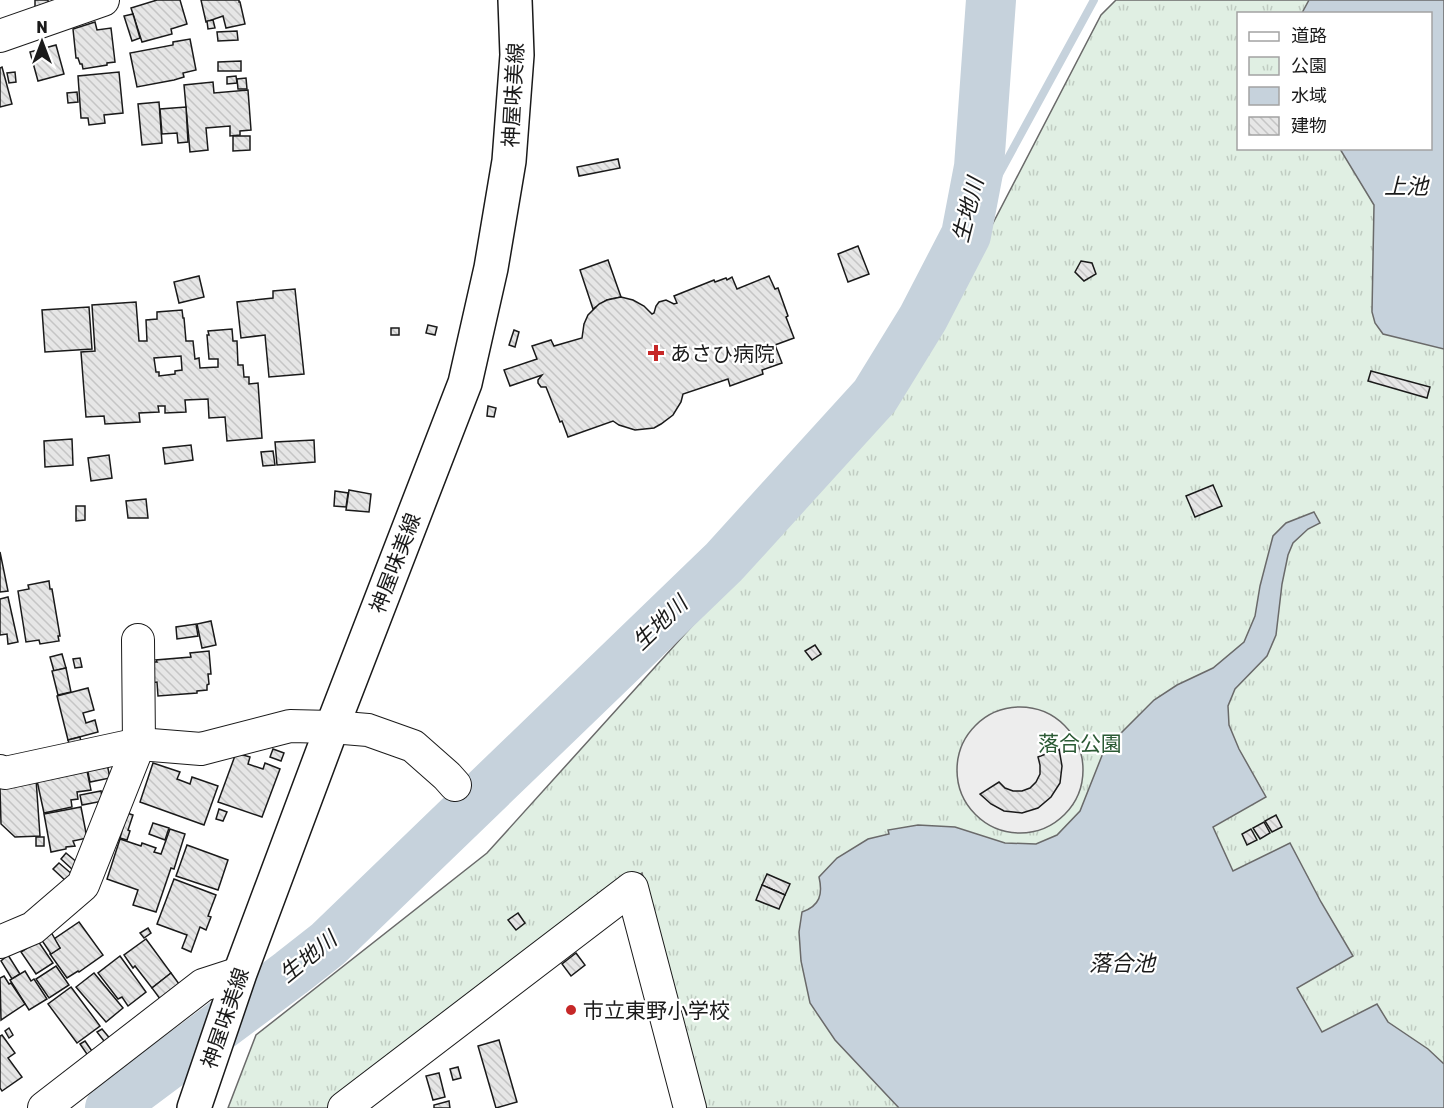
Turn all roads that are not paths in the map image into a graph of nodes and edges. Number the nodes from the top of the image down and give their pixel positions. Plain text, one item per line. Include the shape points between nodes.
1 (103, 0) edge
2 (515, 0) edge
3 (0, 36) edge
4 (138, 640) dead end
5 (332, 727) junction
6 (139, 744) junction
7 (0, 771) edge
8 (454, 785) dead end
9 (0, 942) edge
10 (240, 974) junction
11 (44, 1108) edge
12 (194, 1108) edge
13 (344, 1108) edge
14 (690, 1108) edge

1 - 3 street
2 - 5 main road, 神屋味美線 via 517,55 509,161 491,268 465,383
4 - 6 street
5 - 6 street via 290,726 201,749
5 - 8 street via 368,730 413,746
5 - 10 main road, 神屋味美線
6 - 7 street
6 - 9 street via 83,885 33,928
10 - 11 street via 203,985
10 - 12 main road, 神屋味美線
13 - 14 street via 632,888

